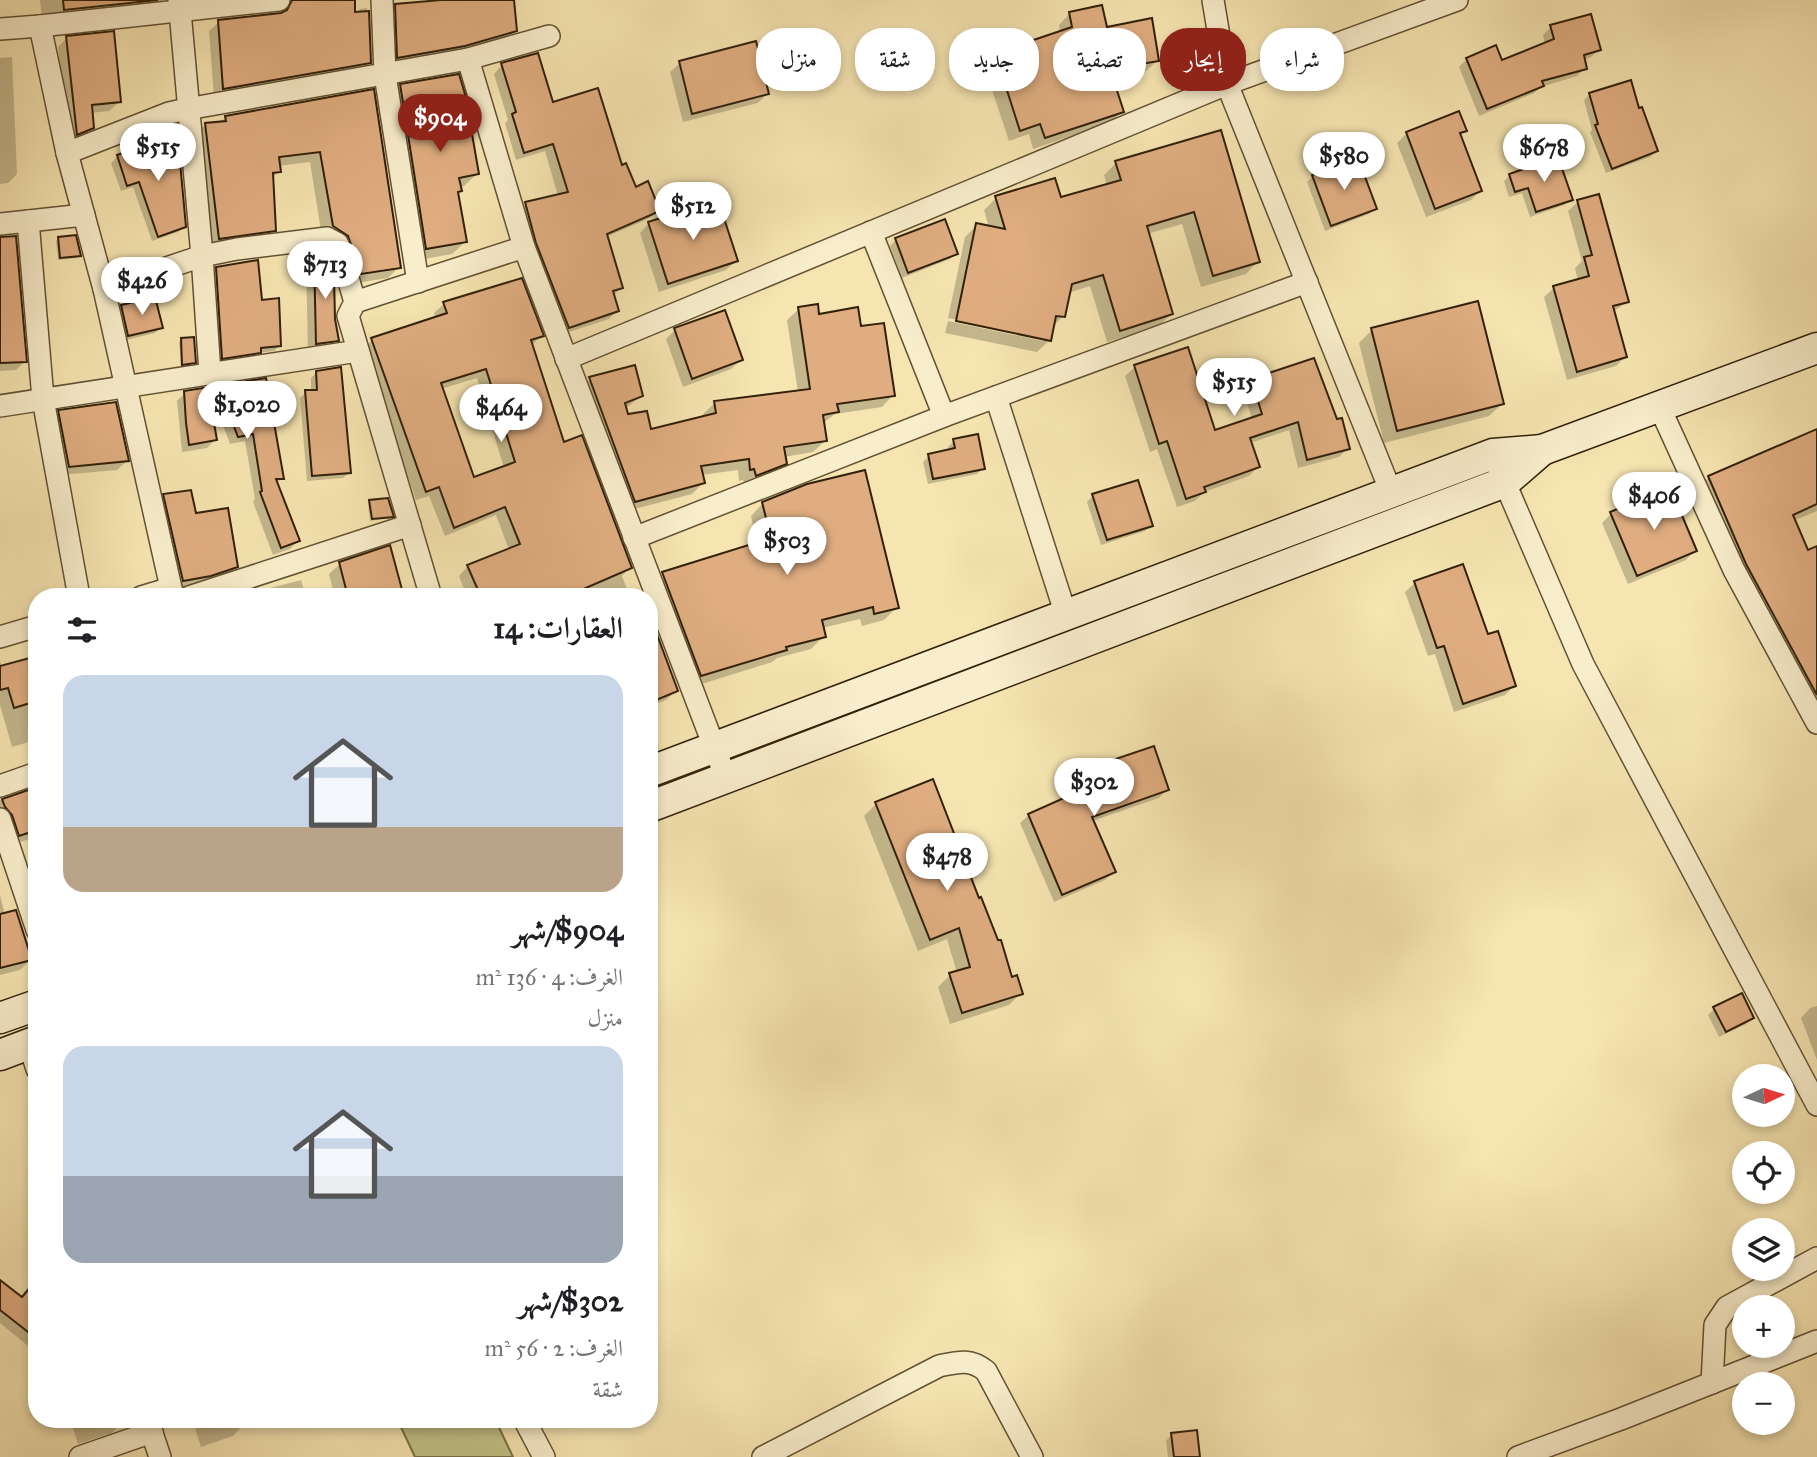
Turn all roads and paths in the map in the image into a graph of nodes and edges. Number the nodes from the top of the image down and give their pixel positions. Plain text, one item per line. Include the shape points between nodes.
1 (279, 0) edge
2 (382, 0) edge
3 (1213, 0) edge
4 (1457, 0) edge
5 (180, 5) edge
6 (40, 26) junction
7 (1218, 28) edge
8 (0, 29) edge
9 (549, 36) dead end
10 (468, 59) junction
11 (385, 75) junction
12 (1246, 77) edge
13 (1210, 91) edge
14 (1230, 91) edge
15 (187, 109) junction
16 (67, 153) junction
17 (84, 215) junction
18 (28, 221) junction
19 (0, 224) edge
20 (872, 232) junction
21 (524, 247) junction
22 (202, 256) junction
23 (418, 282) junction
24 (1307, 282) junction
25 (104, 289) junction
26 (355, 302) junction
27 (1817, 348) edge
28 (358, 351) junction
29 (566, 359) junction
30 (209, 373) junction
31 (125, 386) junction
32 (996, 397) junction
33 (43, 398) junction
34 (0, 405) edge
35 (1659, 407) junction
36 (944, 416) junction
37 (1542, 450) junction
38 (1493, 454) junction
39 (1506, 482) junction
40 (1391, 492) junction
41 (410, 525) junction
42 (634, 538) junction
43 (77, 588) edge
44 (176, 588) edge
45 (198, 588) edge
46 (428, 588) edge
47 (653, 588) edge
48 (658, 601) edge
49 (1066, 615) junction
50 (28, 629) edge
51 (0, 638) edge
52 (1817, 723) edge
53 (714, 748) junction
54 (658, 769) edge
55 (28, 776) edge
56 (726, 778) junction
57 (0, 786) edge
58 (658, 804) edge
59 (0, 818) edge
60 (28, 903) edge
61 (28, 1008) edge
62 (0, 1018) edge
63 (28, 1052) edge
64 (0, 1055) edge
65 (1817, 1105) edge
66 (1817, 1258) edge
67 (1817, 1341) edge
68 (1712, 1383) junction
69 (145, 1428) edge
70 (151, 1428) edge
71 (529, 1428) edge
72 (80, 1457) edge
73 (160, 1457) edge
74 (544, 1457) edge
75 (763, 1457) edge
76 (1032, 1457) edge
77 (1518, 1457) edge

1 - 5 street
2 - 11 street
3 - 7 street
4 - 12 street
5 - 6 street
5 - 15 street
6 - 8 street
6 - 16 street
9 - 10 street
10 - 11 street
10 - 21 street
11 - 15 street
11 - 23 street
13 - 20 street
14 - 24 street
15 - 16 street
15 - 22 street
16 - 17 street
17 - 18 street
17 - 25 street
18 - 19 street
18 - 33 street
20 - 29 street
20 - 36 street
21 - 23 street
21 - 29 street
22 - 25 street
22 - 26 street via 327,238 338,244
22 - 30 street
23 - 26 street
24 - 32 street
24 - 40 street
25 - 31 street
26 - 28 street via 348,316
27 - 35 main road
28 - 30 street
28 - 41 street
29 - 42 street
30 - 31 street
31 - 33 street
31 - 44 street
32 - 36 street
32 - 49 street
33 - 34 street
33 - 43 street
35 - 37 main road
35 - 52 street via 1734,570
36 - 42 street
37 - 38 main road
37 - 39 main road
38 - 39 street
38 - 40 main road
39 - 56 main road
39 - 65 street via 1583,664
40 - 49 main road
41 - 45 street
41 - 46 street
42 - 47 street
48 - 53 street
49 - 53 main road
50 - 51 street
53 - 54 main road
53 - 56 street
55 - 57 street
56 - 58 main road
59 - 60 street
61 - 62 main road
63 - 64 main road
66 - 68 street via 1727,1307 1715,1325
67 - 68 street
68 - 77 street
69 - 72 street
70 - 73 street
71 - 74 street
75 - 76 street via 939,1366 975,1362 986,1371

